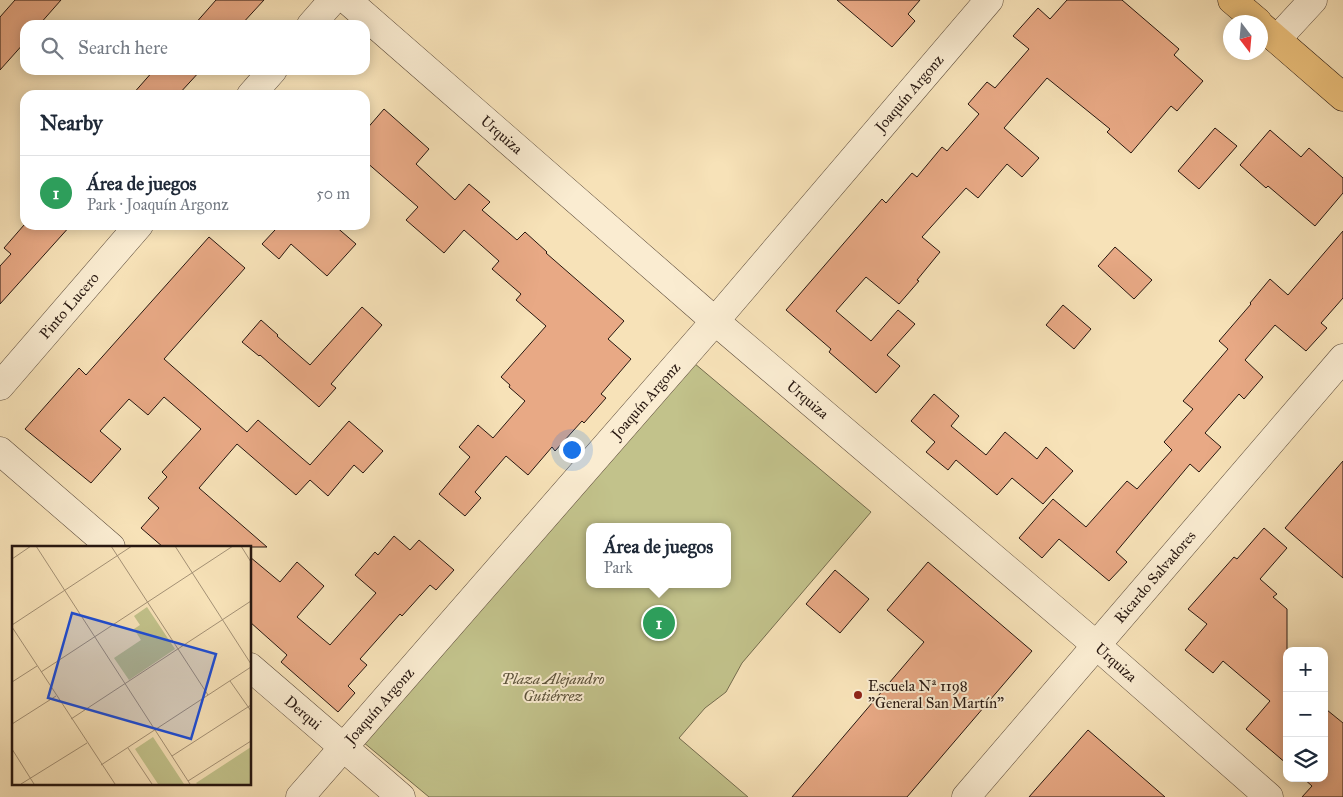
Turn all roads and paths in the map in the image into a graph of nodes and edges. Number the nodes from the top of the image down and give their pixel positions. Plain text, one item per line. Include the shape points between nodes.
1 (333, 0) edge
2 (347, 0) edge
3 (989, 0) edge
4 (1232, 0) edge
5 (1313, 0) edge
6 (1249, 15) edge
7 (315, 20) edge
8 (370, 20) edge
9 (370, 20) edge
10 (1268, 27) edge
11 (1268, 32) edge
12 (269, 75) edge
13 (255, 90) edge
14 (1343, 97) edge
15 (135, 230) edge
16 (715, 321) junction
17 (1343, 358) edge
18 (0, 386) edge
19 (0, 451) edge
20 (110, 546) edge
21 (1096, 645) junction
22 (251, 668) edge
23 (343, 746) junction
24 (300, 797) edge
25 (401, 797) edge
26 (966, 797) edge
27 (1269, 797) edge

1 - 7 street
2 - 8 street, Urquiza
3 - 16 street, Joaquín Argonz
4 - 6 main road
5 - 10 street
9 - 16 street, Urquiza
11 - 14 main road
12 - 13 street
15 - 18 street, Pinto Lucero
16 - 21 street, Urquiza
16 - 23 street, Joaquín Argonz
17 - 21 street, Ricardo Salvadores
19 - 20 street
21 - 26 street, Ricardo Salvadores
21 - 27 street, Urquiza
22 - 23 street, Derqui
23 - 24 street, Joaquín Argonz
23 - 25 street, Derqui

